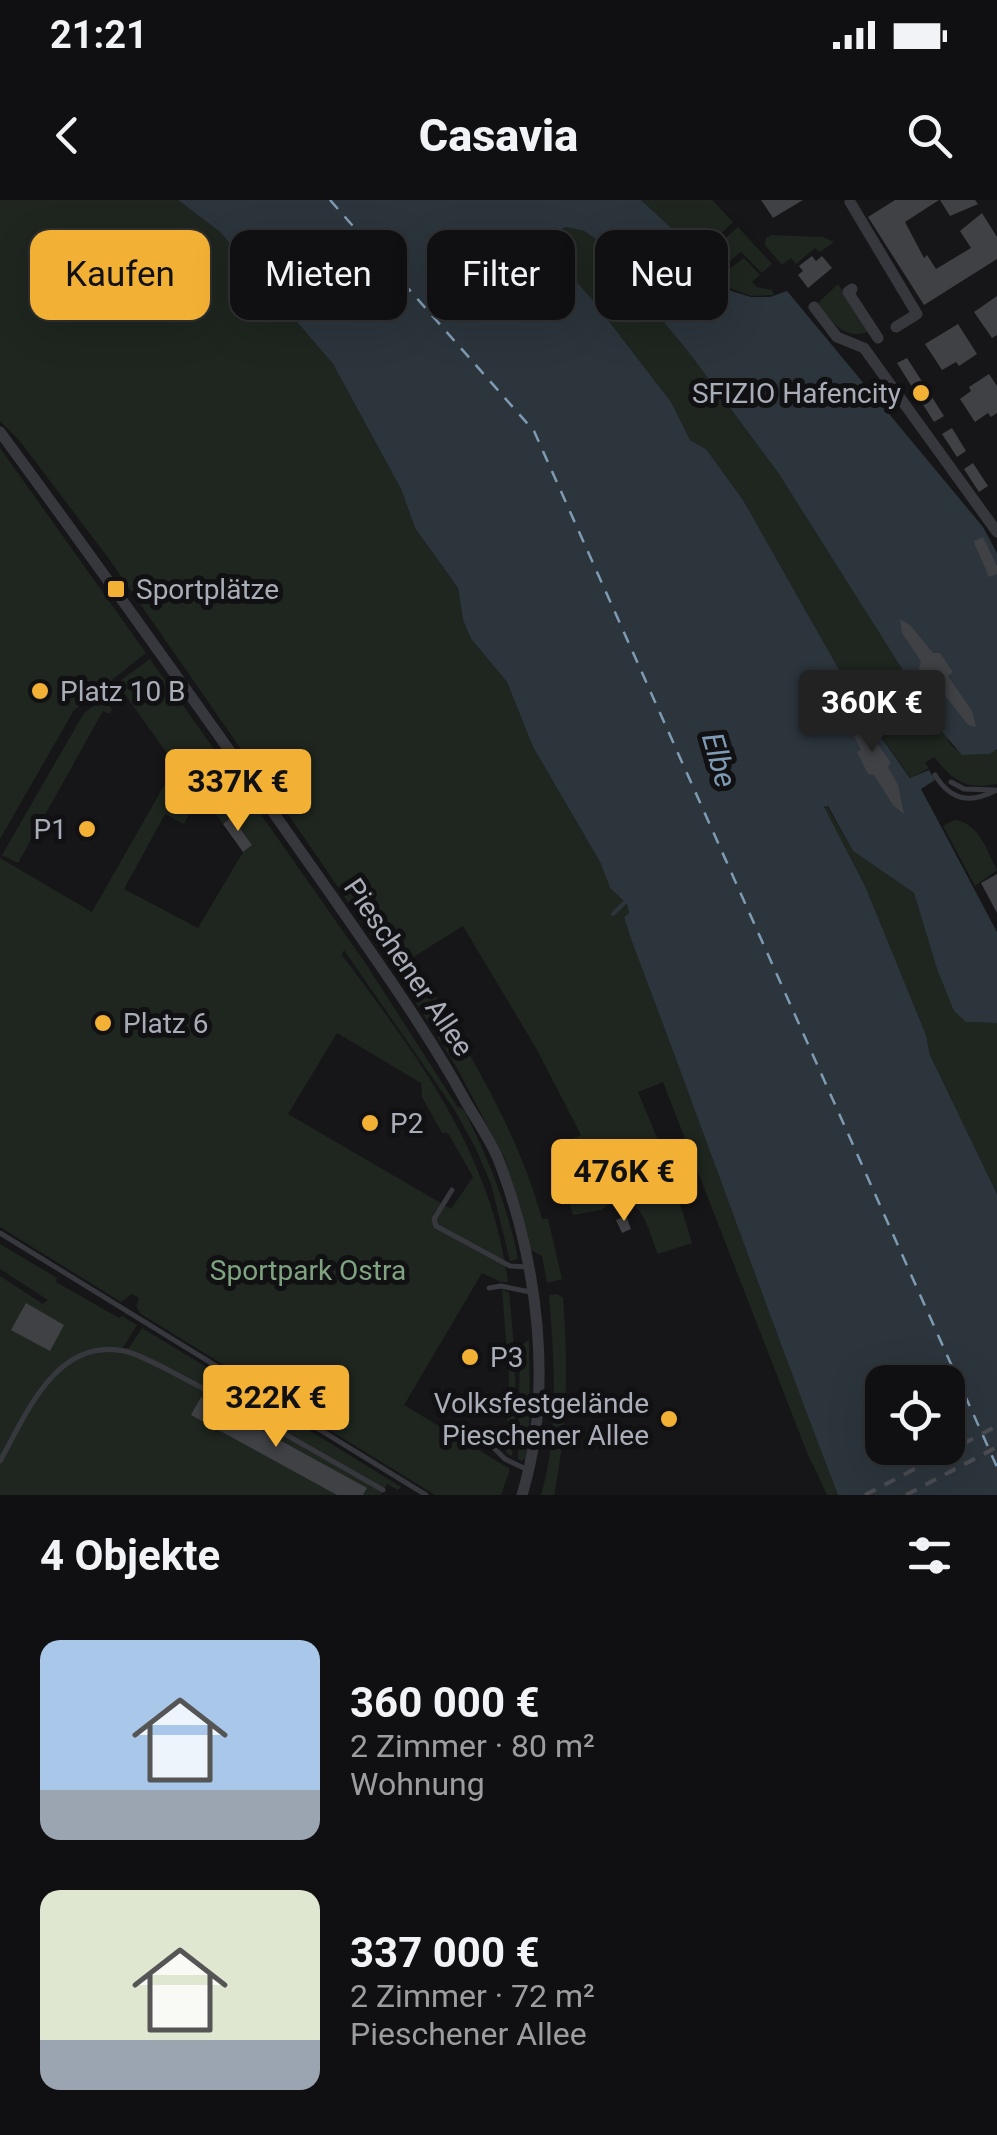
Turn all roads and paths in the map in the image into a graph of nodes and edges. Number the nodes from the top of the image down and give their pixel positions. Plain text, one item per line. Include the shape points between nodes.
1 (850, 202) edge
2 (852, 289) dead end
3 (814, 307) dead end
4 (896, 327) dead end
5 (864, 348) junction
6 (0, 432) edge
7 (997, 532) edge
8 (935, 775) dead end
9 (951, 782) dead end
10 (997, 790) edge
11 (452, 1190) dead end
12 (0, 1233) edge
13 (528, 1266) junction
14 (489, 1288) dead end
15 (533, 1293) junction
16 (237, 1378) junction
17 (214, 1394) junction
18 (490, 1444) dead end
19 (0, 1461) edge
20 (530, 1471) junction
21 (383, 1490) dead end
22 (426, 1495) edge
23 (522, 1495) edge

1 - 4 street via 917,314
2 - 5 street via 880,337
3 - 5 street via 836,337
5 - 7 street
6 - 13 street, Pieschener Allee via 158,648 450,1072 498,1159
8 - 10 lane via 959,799
9 - 10 lane
11 - 13 lane via 434,1218 436,1226 510,1266
12 - 16 lane
13 - 15 street, Pieschener Allee
14 - 15 lane
15 - 20 street, Pieschener Allee via 537,1404
16 - 17 lane
16 - 22 lane
17 - 19 lane via 124,1351 92,1353 44,1384
17 - 21 lane
18 - 20 lane
20 - 23 street, Pieschener Allee

